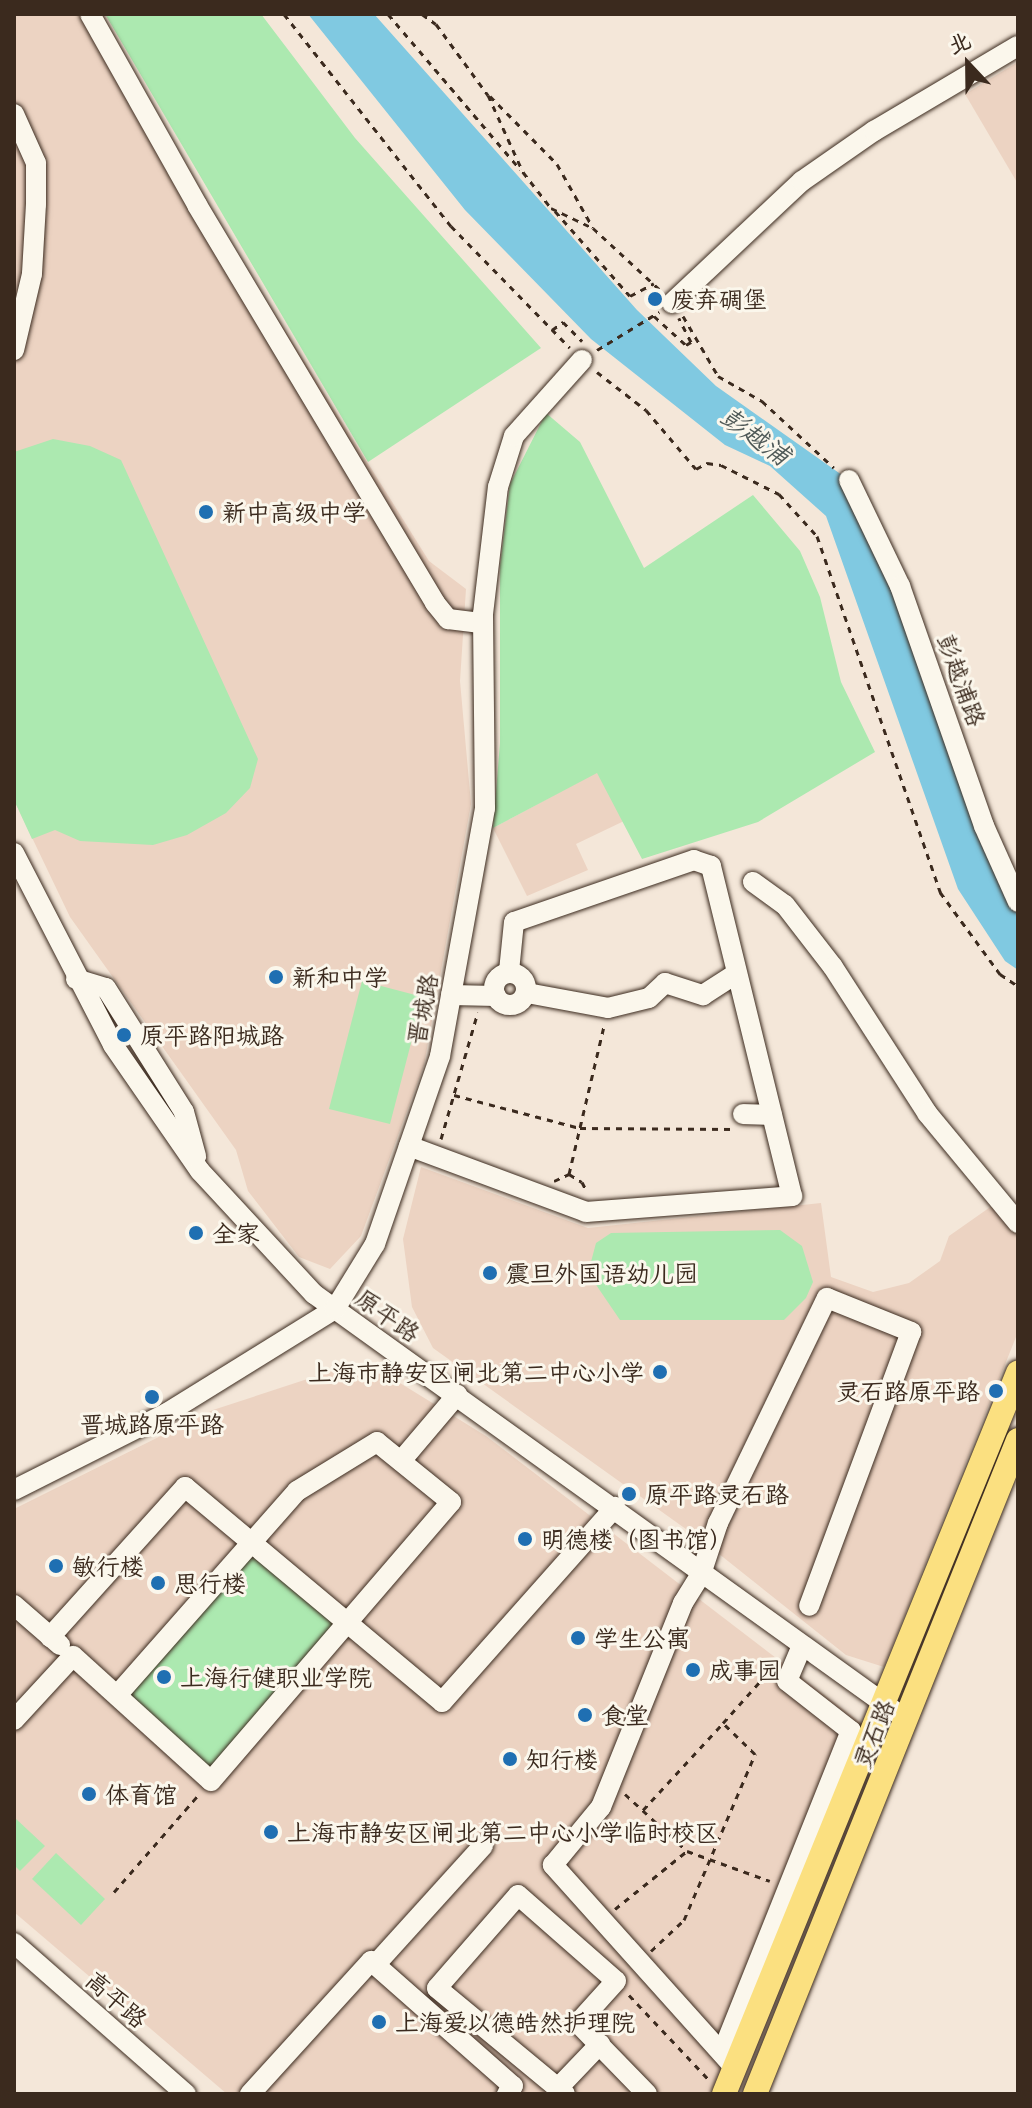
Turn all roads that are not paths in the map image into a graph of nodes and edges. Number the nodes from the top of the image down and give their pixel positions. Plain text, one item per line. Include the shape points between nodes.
1 (90, 14) edge
2 (1018, 46) edge
3 (14, 114) edge
4 (672, 303) road end
5 (14, 350) edge
6 (586, 351) road end
7 (849, 480) road end
8 (483, 623) junction
9 (14, 853) edge
10 (753, 882) dead end
11 (1018, 902) edge
12 (509, 971) junction
13 (737, 973) junction
14 (527, 993) junction
15 (451, 995) junction
16 (489, 996) junction
17 (743, 1114) dead end
18 (774, 1122) junction
19 (409, 1146) junction
20 (1018, 1223) edge
21 (335, 1309) junction
22 (1018, 1373) edge
23 (457, 1395) junction
24 (1018, 1440) edge
25 (401, 1461) junction
26 (14, 1490) edge
27 (615, 1507) junction
28 (251, 1542) junction
29 (701, 1574) junction
30 (14, 1605) edge
31 (809, 1606) dead end
32 (349, 1624) junction
33 (50, 1637) junction
34 (802, 1646) junction
35 (73, 1656) junction
36 (117, 1695) junction
37 (885, 1705) junction
38 (906, 1719) junction
39 (14, 1720) edge
40 (483, 1846) dead end
41 (14, 1943) edge
42 (375, 1965) junction
43 (600, 2044) junction
44 (729, 2061) junction
45 (719, 2089) edge
46 (562, 2091) edge
47 (186, 2094) edge
48 (250, 2094) edge
49 (507, 2094) edge
50 (647, 2094) edge
51 (755, 2094) edge

1 - 8 street via 197,205 435,603 448,619
2 - 4 street via 874,131 802,181
3 - 5 street via 36,163 36,204 32,274
6 - 8 street, 晋城路 via 514,436 498,487
7 - 11 street, 彭越浦路 via 900,586 984,826
8 - 15 street, 晋城路 via 485,808
9 - 21 street, 原平路 via 113,1045 200,1171 314,1294
10 - 20 street via 785,905 833,967 927,1113
12 - 13 street via 514,922 694,860 711,866
12 - 14 street via 518,975
12 - 16 street via 498,977
13 - 14 street via 703,995 665,983 649,998 608,1008
13 - 18 street
14 - 16 street via 514,1006
15 - 16 street
15 - 19 street, 晋城路 via 440,1056
17 - 18 street
18 - 19 street via 792,1196 586,1212 537,1185
19 - 21 street, 晋城路 via 375,1244
21 - 23 street, 原平路
21 - 26 street, 晋城路 via 167,1413
22 - 37 main road, 灵石路
23 - 25 street
23 - 27 street, 原平路
24 - 38 main road, 灵石路
25 - 28 street via 377,1442 297,1491
25 - 32 street via 451,1502
27 - 29 street, 原平路
27 - 32 street via 442,1702
28 - 32 street
28 - 33 street via 185,1487
28 - 36 street
29 - 31 street via 718,1523 827,1298 911,1332
29 - 34 street, 原平路
29 - 44 street via 683,1603 601,1807 553,1865
30 - 33 street
32 - 36 street via 211,1781
33 - 35 street
34 - 37 street, 原平路
34 - 44 street via 787,1681 851,1731 788,1889
35 - 36 street
35 - 39 street
37 - 38 street, 原平路
37 - 44 main road, 灵石路
38 - 51 main road, 灵石路
40 - 42 street
41 - 47 street, 高平路
42 - 48 street via 371,1961
42 - 49 street via 513,2086
43 - 46 street
43 - 46 street via 578,2023 616,1981 518,1895 437,1988
43 - 50 street
44 - 45 main road, 灵石路

